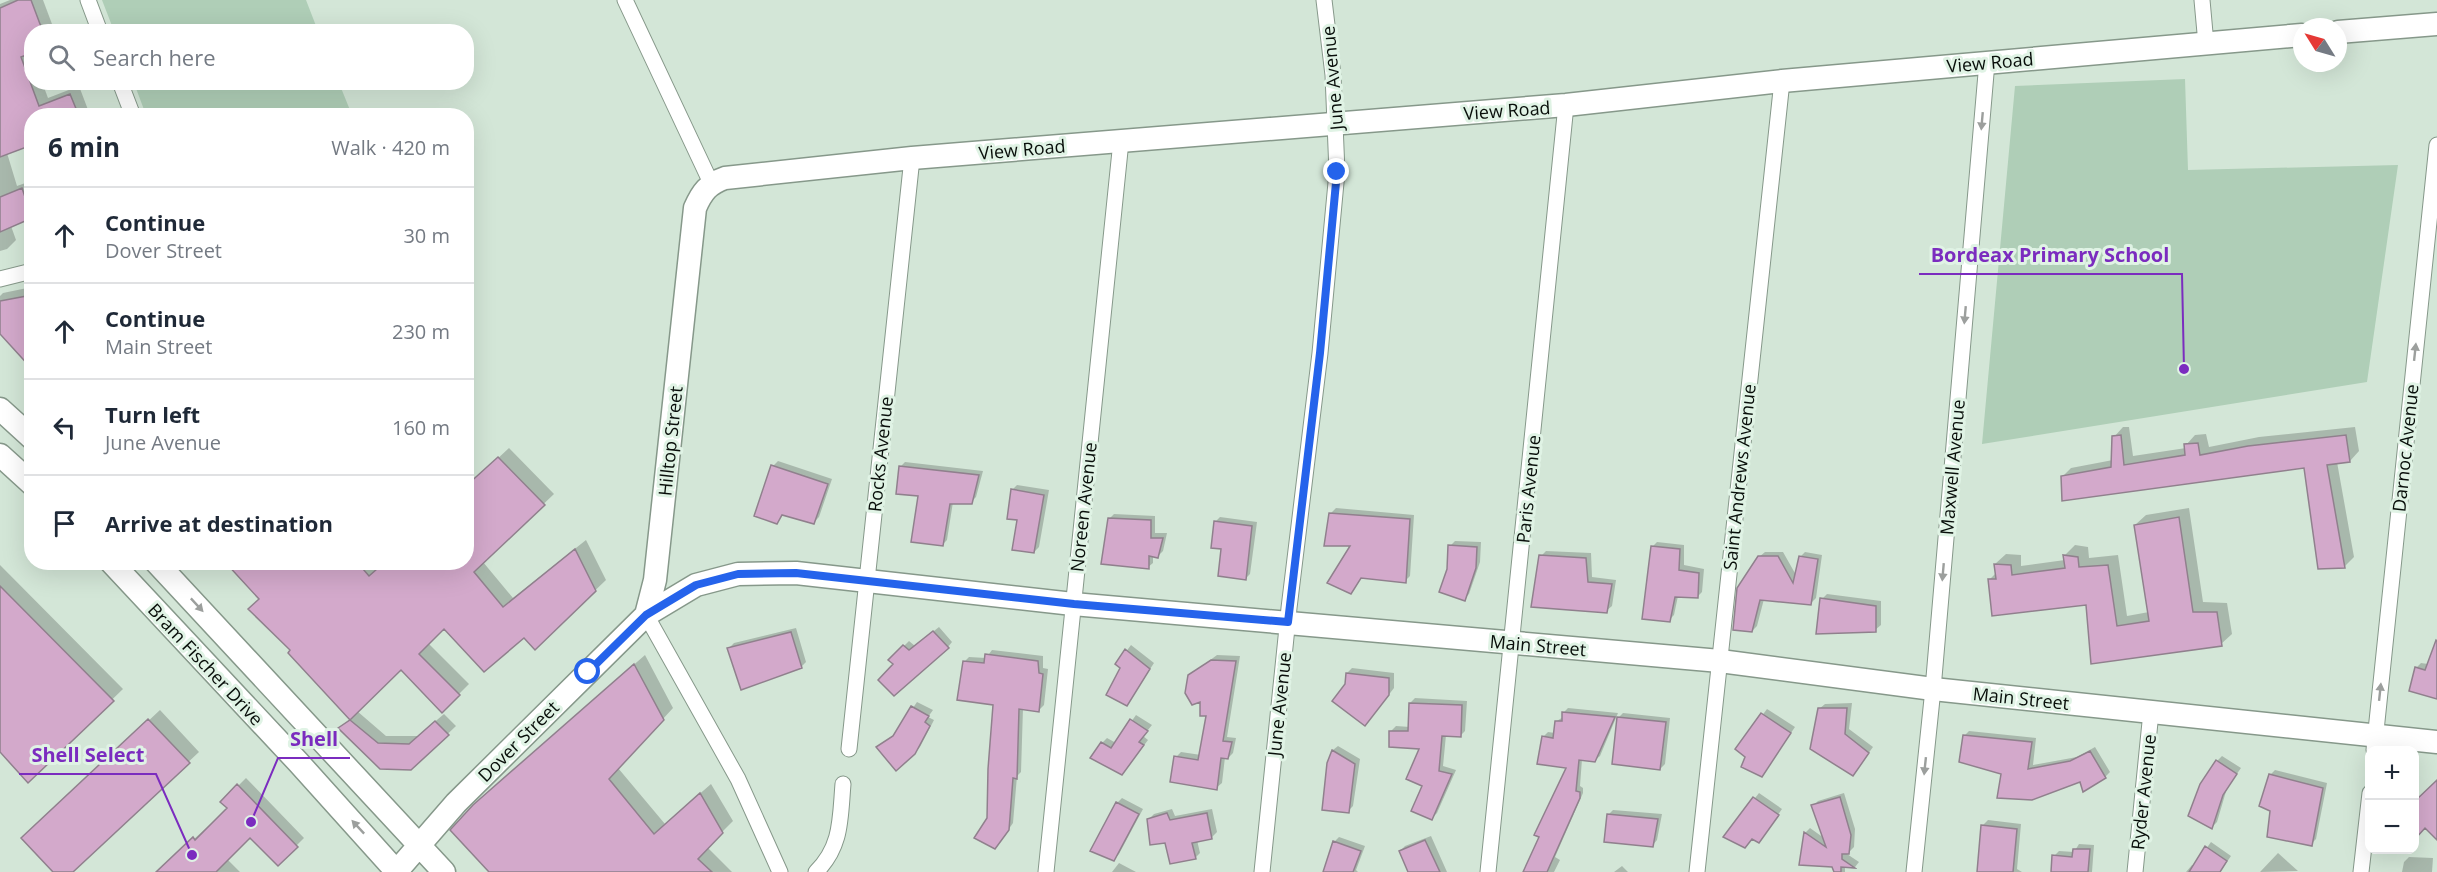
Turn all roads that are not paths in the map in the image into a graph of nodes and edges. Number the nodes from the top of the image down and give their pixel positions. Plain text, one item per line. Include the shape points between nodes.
1 (87, 0) edge
2 (625, 0) edge
3 (1324, 0) edge
4 (2202, 0) edge
5 (97, 24) edge
6 (2437, 24) edge
7 (2347, 31) edge
8 (2293, 36) edge
9 (2206, 44) junction
10 (1987, 62) junction
11 (1782, 81) junction
12 (123, 90) edge
13 (1566, 105) junction
14 (130, 108) edge
15 (1337, 123) junction
16 (1121, 141) junction
17 (2437, 145) edge
18 (912, 158) junction
19 (711, 183) junction
20 (24, 273) edge
21 (0, 279) edge
22 (0, 409) edge
23 (24, 431) edge
24 (0, 455) edge
25 (24, 477) edge
26 (118, 570) edge
27 (163, 570) edge
28 (866, 580) junction
29 (1074, 604) junction
30 (646, 615) junction
31 (1288, 622) junction
32 (1512, 642) junction
33 (1720, 661) junction
34 (1934, 689) junction
35 (2151, 712) junction
36 (2437, 742) edge
37 (2375, 744) edge
38 (849, 749) dead end
39 (843, 784) dead end
40 (2369, 800) edge
41 (420, 846) junction
42 (397, 872) edge
43 (444, 872) edge
44 (780, 872) edge
45 (816, 872) edge
46 (1046, 872) edge
47 (1262, 872) edge
48 (1488, 872) edge
49 (1697, 872) edge
50 (1914, 872) edge
51 (2135, 872) edge
52 (2361, 872) edge

1 - 5 street
2 - 19 street
3 - 15 street, June Avenue
4 - 9 street
6 - 7 street
8 - 9 street, View Road
9 - 10 street, View Road
10 - 11 street, View Road
10 -> 34 street, Maxwell Avenue
11 - 13 street, View Road
11 - 33 street, Saint Andrews Avenue
12 - 14 street
13 - 15 street, View Road
13 - 32 street, Paris Avenue
15 - 16 street, View Road
15 - 31 street, June Avenue via 1337,172 1320,353
16 - 18 street, View Road
16 - 29 street, Noreen Avenue
37 -> 17 street, Darnoc Avenue
18 - 19 street, View Road via 725,178
18 - 28 street, Rocks Avenue
19 - 30 street, Hilltop Street via 695,208 655,580
20 - 21 street
22 - 23 street
24 - 25 street
42 -> 26 street, Bram Fischer Drive
27 -> 41 street, Bram Fischer Drive
28 - 29 street, Main Street
28 - 30 street, Main Street via 796,573 738,574 696,585
28 - 38 street, Rocks Avenue
29 - 31 street, Main Street
29 - 46 street, Noreen Avenue
30 - 41 street, Dover Street via 464,795
30 - 44 street via 738,779
31 - 32 street, Main Street
31 - 47 street, June Avenue
32 - 33 street, Main Street
32 - 48 street, Paris Avenue
33 - 34 street, Main Street
33 - 49 street, Saint Andrews Avenue
34 - 35 street, Main Street
34 -> 50 street, Maxwell Avenue
35 - 37 street, Main Street
35 - 51 street, Ryder Avenue
36 - 37 street, Main Street
39 - 45 street via 835,847
40 - 52 street
41 - 42 street, Dover Street
41 - 43 street, Bram Fischer Drive

